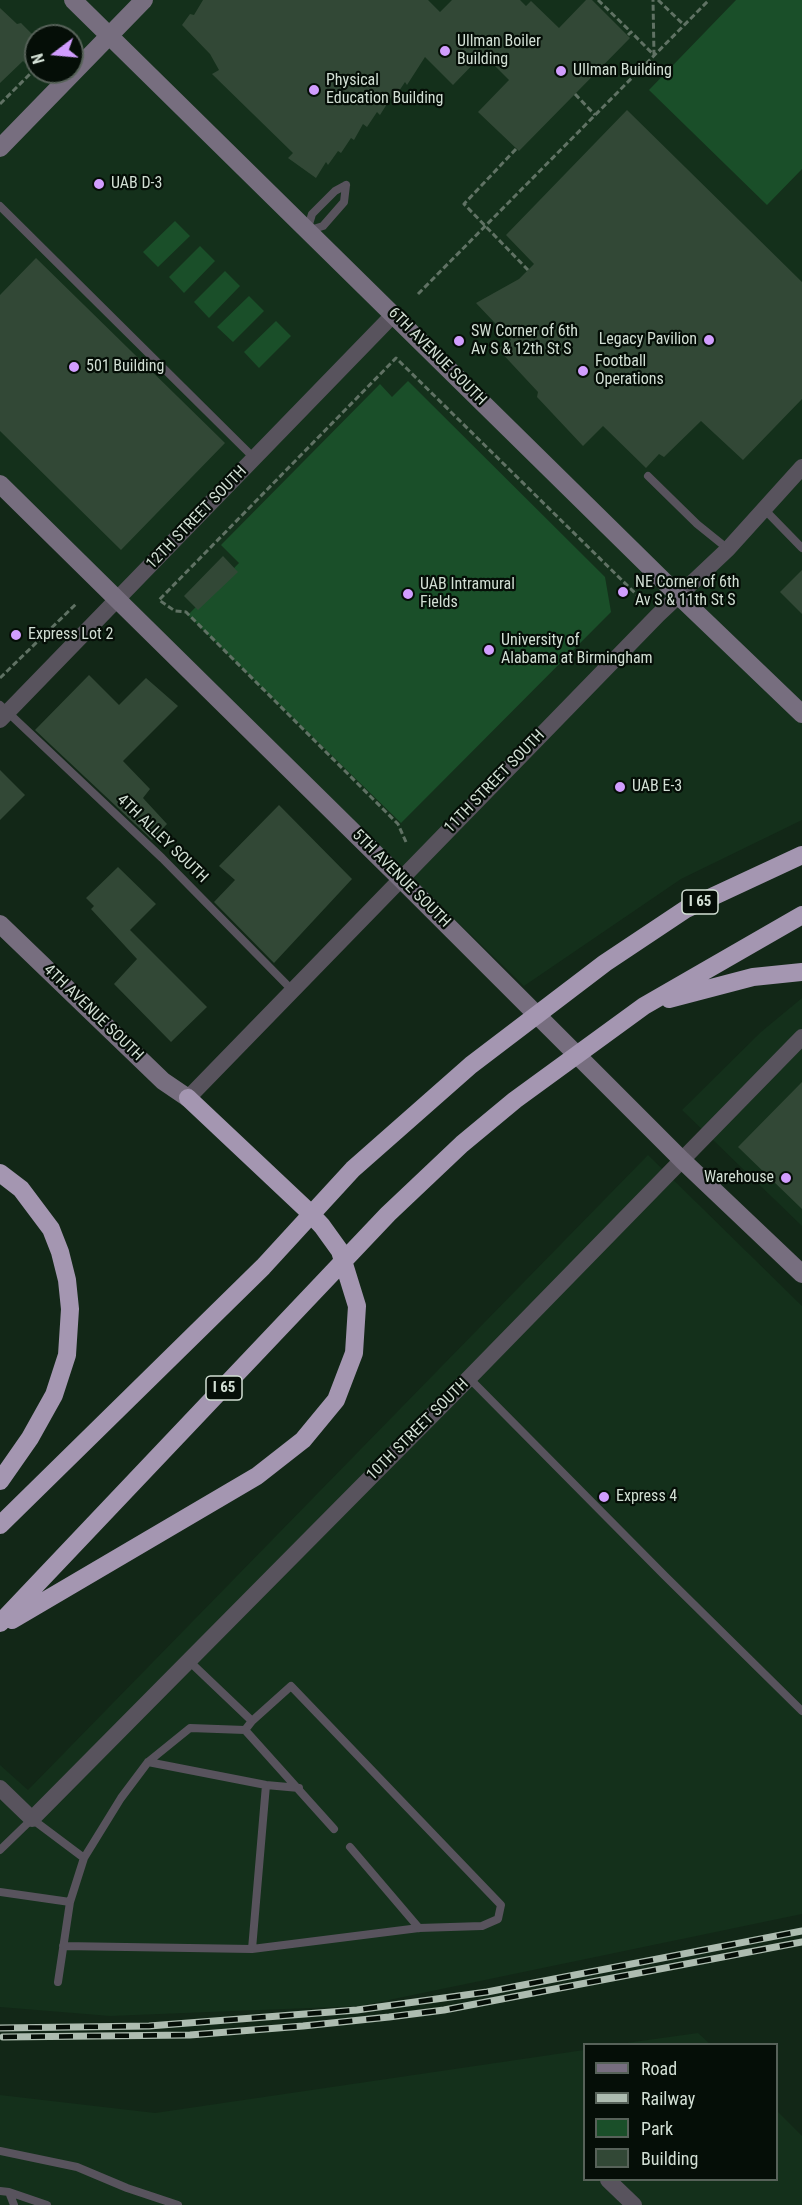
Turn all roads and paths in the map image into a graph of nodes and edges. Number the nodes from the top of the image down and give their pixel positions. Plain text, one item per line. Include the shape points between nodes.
1 (73, 0) edge
2 (144, 0) edge
3 (598, 0) edge
4 (653, 0) edge
5 (658, 0) edge
6 (709, 0) edge
7 (684, 25) junction
8 (109, 36) junction
9 (654, 55) junction
10 (24, 80) edge
11 (575, 94) dead end
12 (0, 104) edge
13 (595, 115) junction
14 (0, 148) edge
15 (516, 148) dead end
16 (0, 206) edge
17 (485, 226) junction
18 (307, 231) junction
19 (528, 270) dead end
20 (418, 294) dead end
21 (393, 315) junction
22 (255, 459) junction
23 (802, 467) edge
24 (648, 476) dead end
25 (0, 483) edge
26 (764, 509) junction
27 (802, 535) edge
28 (794, 540) junction
29 (802, 548) edge
30 (728, 549) junction
31 (637, 595) dead end
32 (679, 596) junction
33 (118, 600) junction
34 (75, 604) dead end
35 (0, 678) edge
36 (2, 712) edge
37 (802, 714) edge
38 (406, 842) dead end
39 (802, 855) edge
40 (401, 879) junction
41 (802, 915) edge
42 (0, 924) edge
43 (802, 972) edge
44 (292, 991) junction
45 (644, 1006) junction
46 (802, 1037) edge
47 (188, 1098) junction
48 (682, 1160) junction
49 (0, 1173) edge
50 (802, 1275) edge
51 (469, 1378) junction
52 (0, 1481) edge
53 (0, 1525) edge
54 (0, 1625) edge
55 (189, 1661) junction
56 (802, 1711) edge
57 (252, 1721) junction
58 (245, 1730) junction
59 (148, 1762) junction
60 (266, 1785) junction
61 (0, 1788) edge
62 (299, 1788) junction
63 (32, 1820) junction
64 (334, 1829) dead end
65 (350, 1847) dead end
66 (0, 1850) edge
67 (84, 1858) junction
68 (0, 1892) edge
69 (70, 1902) junction
70 (419, 1928) junction
71 (63, 1946) junction
72 (252, 1948) junction
73 (58, 1982) dead end
74 (0, 2151) edge
75 (609, 2181) edge
76 (4, 2191) edge
77 (14, 2205) edge
78 (47, 2205) edge
79 (178, 2205) edge
80 (634, 2205) edge

1 - 8 street, 6TH AVENUE SOUTH
2 - 8 street
3 - 9 path
4 - 9 path
5 - 7 path
6 - 7 path
7 - 9 path
8 - 14 street
8 - 18 street, 6TH AVENUE SOUTH
9 - 13 path
10 - 12 path
11 - 13 path
13 - 17 path
15 - 17 path via 464,204
16 - 22 lane
17 - 19 path
17 - 20 path
18 - 18 lane via 323,226 344,202 346,185 312,214
18 - 21 street, 6TH AVENUE SOUTH
21 - 22 street, 12TH STREET SOUTH
21 - 32 street, 6TH AVENUE SOUTH
22 - 33 street, 12TH STREET SOUTH
23 - 26 street, 11TH STREET SOUTH
24 - 30 lane
25 - 33 street, 5TH AVENUE SOUTH
26 - 28 lane
26 - 30 street, 11TH STREET SOUTH
27 - 28 lane
28 - 29 lane
30 - 32 street, 11TH STREET SOUTH
31 - 38 path via 396,358 159,600 175,611 186,612 398,824
32 - 37 street, 6TH AVENUE SOUTH
32 - 40 street, 11TH STREET SOUTH
33 - 36 street, 12TH STREET SOUTH
33 - 40 street, 5TH AVENUE SOUTH
34 - 35 path
36 - 44 lane, 4TH ALLEY SOUTH via 162,858
39 - 53 highway, I 65 via 686,909 605,963 471,1065 353,1169 263,1267
40 - 44 street, 11TH STREET SOUTH
40 - 48 street, 5TH AVENUE SOUTH
41 - 45 highway, I 65
42 - 47 street, 4TH AVENUE SOUTH via 163,1081
43 - 45 highway via 753,977
44 - 47 street, 11TH STREET SOUTH
45 - 54 highway, I 65 via 515,1100 388,1214
46 - 48 street, 10TH STREET SOUTH
47 - 54 highway via 308,1211 340,1251 357,1306 354,1353 336,1400 303,1440 257,1476
48 - 50 street, 5TH AVENUE SOUTH
48 - 51 street, 10TH STREET SOUTH
49 - 52 highway via 21,1189 51,1229 67,1280 70,1309 67,1355 54,1395
51 - 55 street, 10TH STREET SOUTH
51 - 56 lane
55 - 57 lane
55 - 63 street, 10TH STREET SOUTH
57 - 58 lane
57 - 70 lane via 291,1686 501,1905 498,1919 482,1926
58 - 59 lane via 190,1728
58 - 62 lane
59 - 60 lane
59 - 67 lane
60 - 62 lane
60 - 72 lane
61 - 63 street
62 - 64 lane
63 - 66 lane
63 - 67 lane
65 - 70 lane
67 - 69 lane
68 - 69 lane
69 - 71 lane
70 - 72 lane
71 - 72 lane
71 - 73 lane
74 - 79 lane via 77,2167
75 - 80 street
76 - 77 lane
76 - 78 lane

